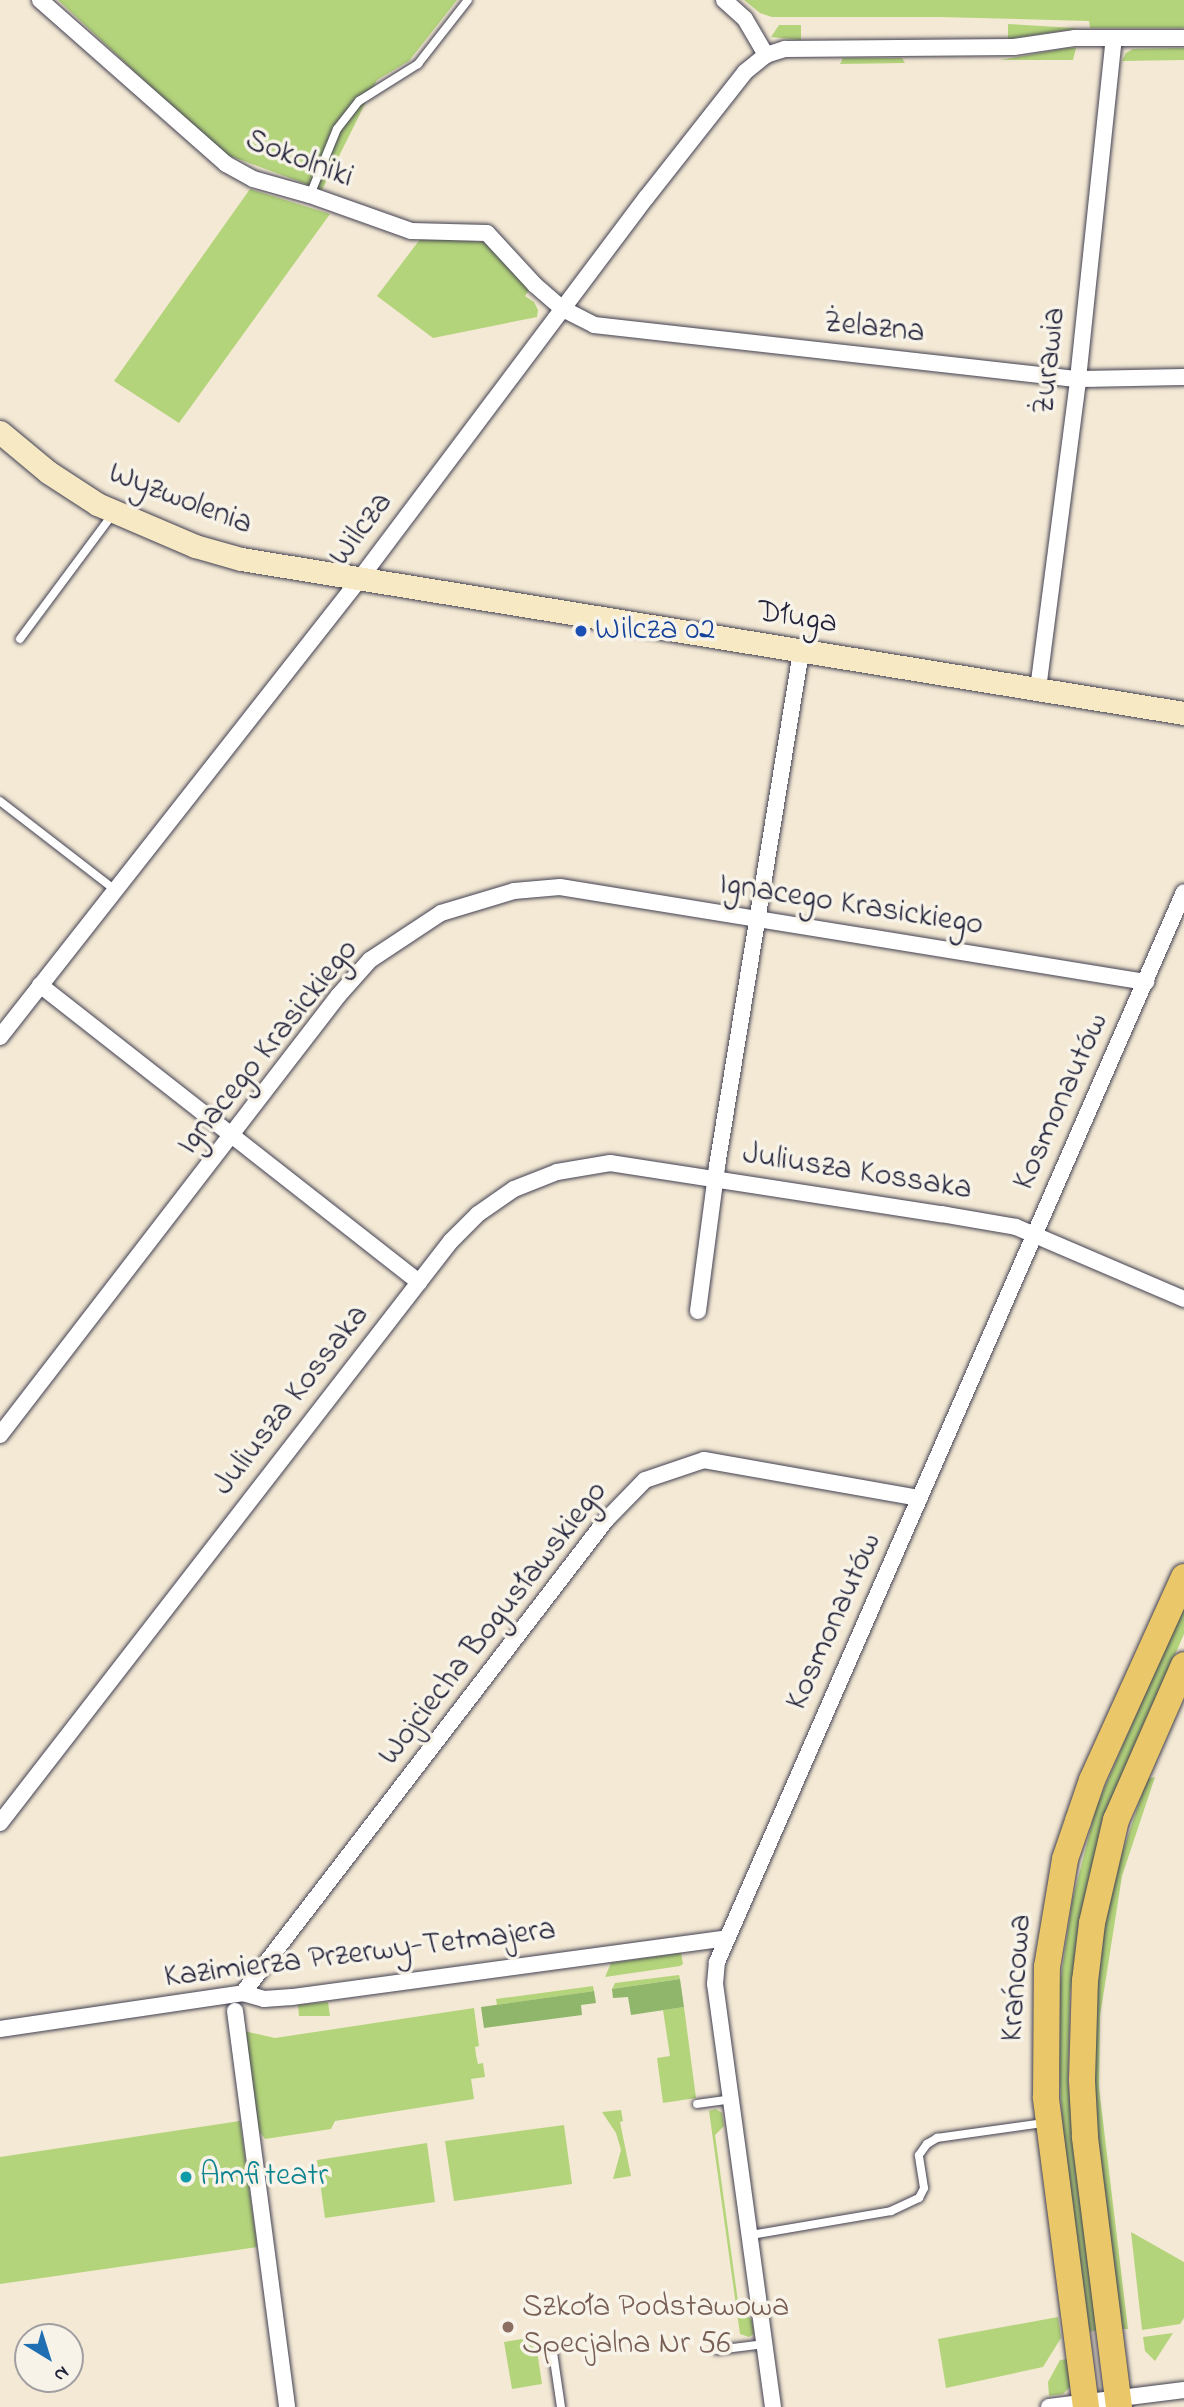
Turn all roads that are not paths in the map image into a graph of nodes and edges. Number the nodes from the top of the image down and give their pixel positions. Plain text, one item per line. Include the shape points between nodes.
1 (40, 0) edge
2 (468, 0) edge
3 (724, 0) edge
4 (1184, 38) edge
5 (1114, 39) junction
6 (766, 55) junction
7 (310, 195) junction
8 (563, 309) junction
9 (1184, 377) edge
10 (1078, 379) junction
11 (0, 432) edge
12 (113, 513) junction
13 (359, 580) junction
14 (20, 639) dead end
15 (802, 652) junction
16 (1038, 690) junction
17 (1184, 713) edge
18 (0, 801) edge
19 (115, 890) junction
20 (1184, 892) edge
21 (758, 919) junction
22 (1146, 982) junction
23 (40, 985) junction
24 (0, 1037) edge
25 (231, 1135) junction
26 (716, 1178) junction
27 (1034, 1234) junction
28 (419, 1282) junction
29 (1184, 1299) edge
30 (698, 1311) dead end
31 (0, 1435) edge
32 (920, 1498) junction
33 (1184, 1577) edge
34 (1184, 1665) edge
35 (0, 1823) edge
36 (727, 1938) junction
37 (243, 1993) junction
38 (235, 2011) dead end
39 (0, 2029) edge
40 (731, 2099) junction
41 (697, 2105) dead end
42 (1048, 2122) junction
43 (751, 2235) junction
44 (765, 2344) junction
45 (552, 2346) dead end
46 (717, 2350) dead end
47 (1184, 2389) edge
48 (1119, 2402) edge
49 (1086, 2405) edge
50 (286, 2407) edge
51 (561, 2407) edge
52 (773, 2407) edge
53 (1049, 2407) edge

1 - 7 street, Sokolniki via 226,164 253,179
2 - 7 lane via 418,64 359,101 337,129
3 - 6 street via 745,19
4 - 5 street
5 - 6 street via 1075,38 1014,47 785,49
5 - 10 street, Żurawia
6 - 8 street, Wilcza via 745,72
7 - 8 street, Sokolniki via 411,231 487,233
8 - 10 street, Żelazna via 606,328
8 - 13 street, Wilcza
9 - 10 street, Żelazna
10 - 16 street, Żurawia
11 - 12 street, Wyzwolenia via 66,485
12 - 13 street, Wyzwolenia via 217,553
12 - 14 lane
13 - 15 street, Długa
13 - 19 street, Wilcza
15 - 16 street, Długa
15 - 21 street
16 - 17 street, Długa
18 - 19 lane
19 - 23 street, Wilcza
20 - 22 street, Kosmonautów
21 - 22 street, Ignacego Krasickiego
21 - 25 street, Ignacego Krasickiego via 560,887 513,891 441,913 370,960
21 - 26 street
22 - 27 street, Kosmonautów
23 - 24 street, Wilcza
23 - 25 street
25 - 28 street
25 - 31 street, Ignacego Krasickiego
26 - 27 street, Juliusza Kossaka via 1016,1227
26 - 28 street, Juliusza Kossaka via 610,1163 557,1172 514,1189 478,1214
26 - 30 street, Juliusza Kossaka
27 - 29 street, Juliusza Kossaka
27 - 32 street, Kosmonautów
28 - 35 street, Juliusza Kossaka
32 - 36 street, Kosmonautów
32 - 37 street, Wojciecha Bogusławskiego via 704,1460 645,1480 597,1531
33 - 42 main road, Krańcowa via 1092,1780 1065,1859 1047,1967
34 - 48 main road via 1116,1821 1092,1923 1085,1981 1085,2136
36 - 37 street, Kazimierza Przerwy-Tetmajera via 292,1997 264,1999
36 - 40 street, Kosmonautów via 717,1962 715,1984
37 - 39 street, Kazimierza Przerwy-Tetmajera
38 - 50 street
40 - 41 lane
40 - 43 street, Kosmonautów
42 - 43 lane via 937,2138 919,2155 924,2188 919,2197 891,2211
42 - 49 main road, Krańcowa
43 - 44 street, Kosmonautów
44 - 46 lane
44 - 52 street, Kosmonautów
45 - 51 lane
47 - 48 street
48 - 49 street
49 - 53 street

